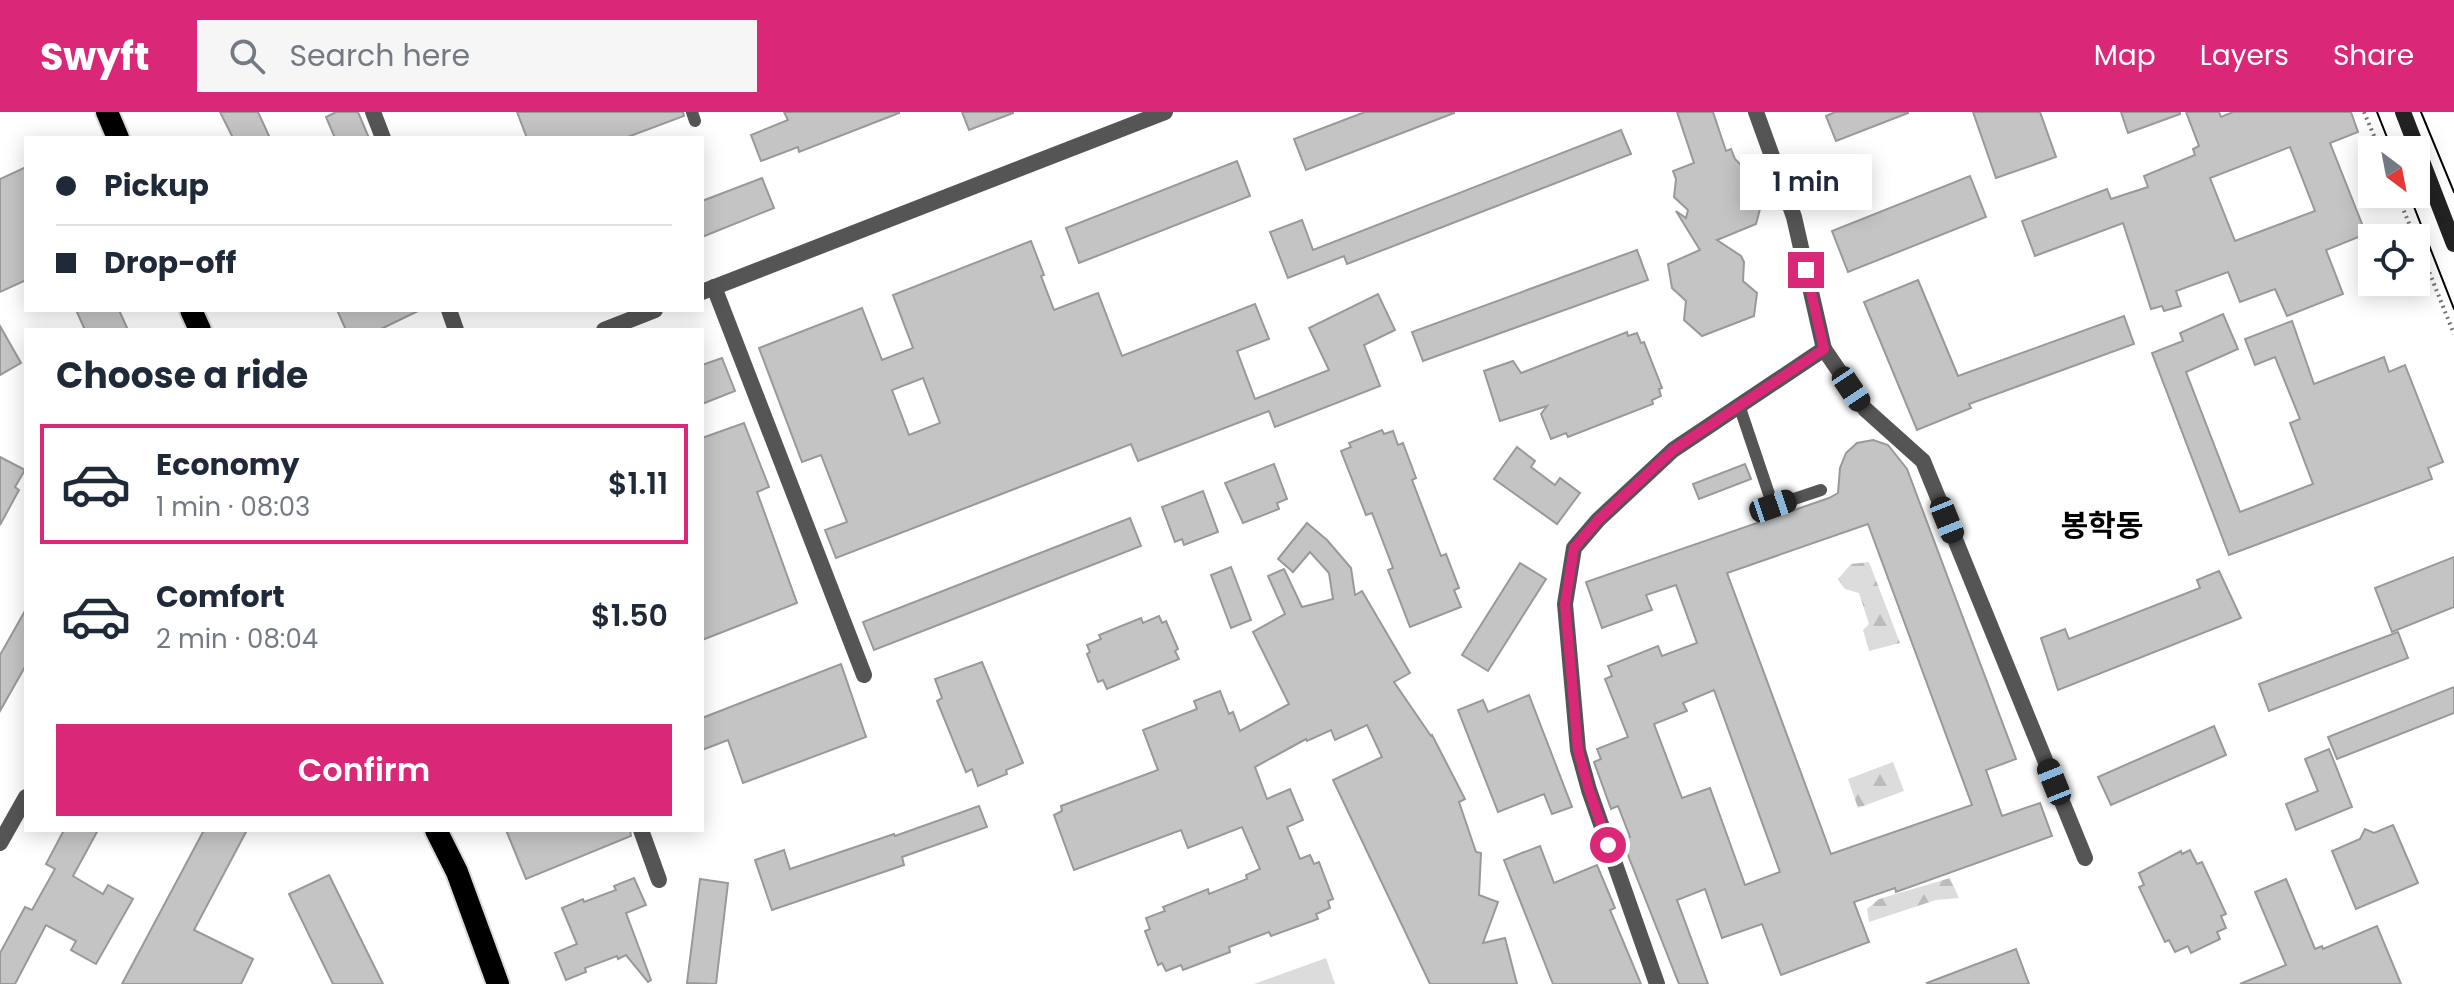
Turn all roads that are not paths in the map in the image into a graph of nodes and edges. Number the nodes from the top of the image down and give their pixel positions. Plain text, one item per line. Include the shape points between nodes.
1 (107, 112) edge
2 (373, 112) edge
3 (1165, 112) edge
4 (1756, 112) edge
5 (2403, 112) edge
6 (117, 136) edge
7 (382, 136) edge
8 (2454, 244) edge
9 (708, 289) edge
10 (650, 312) edge
11 (609, 328) edge
12 (1824, 349) junction
13 (1739, 405) junction
14 (1821, 490) dead end
15 (864, 675) dead end
16 (24, 801) edge
17 (437, 832) edge
18 (642, 832) edge
19 (0, 843) edge
20 (2085, 858) dead end
21 (659, 880) dead end
22 (498, 984) edge
23 (1657, 984) edge

1 - 6 highway
2 - 7 street
3 - 9 street
4 - 12 street via 1794,217
5 - 8 main road
9 - 15 street
10 - 11 street
12 - 13 street
12 - 20 street via 1865,409 1923,461
13 - 14 lane via 1773,506
13 - 23 street via 1673,450 1598,520 1574,548 1565,604 1578,750
16 - 19 street
17 - 22 highway
18 - 21 street

